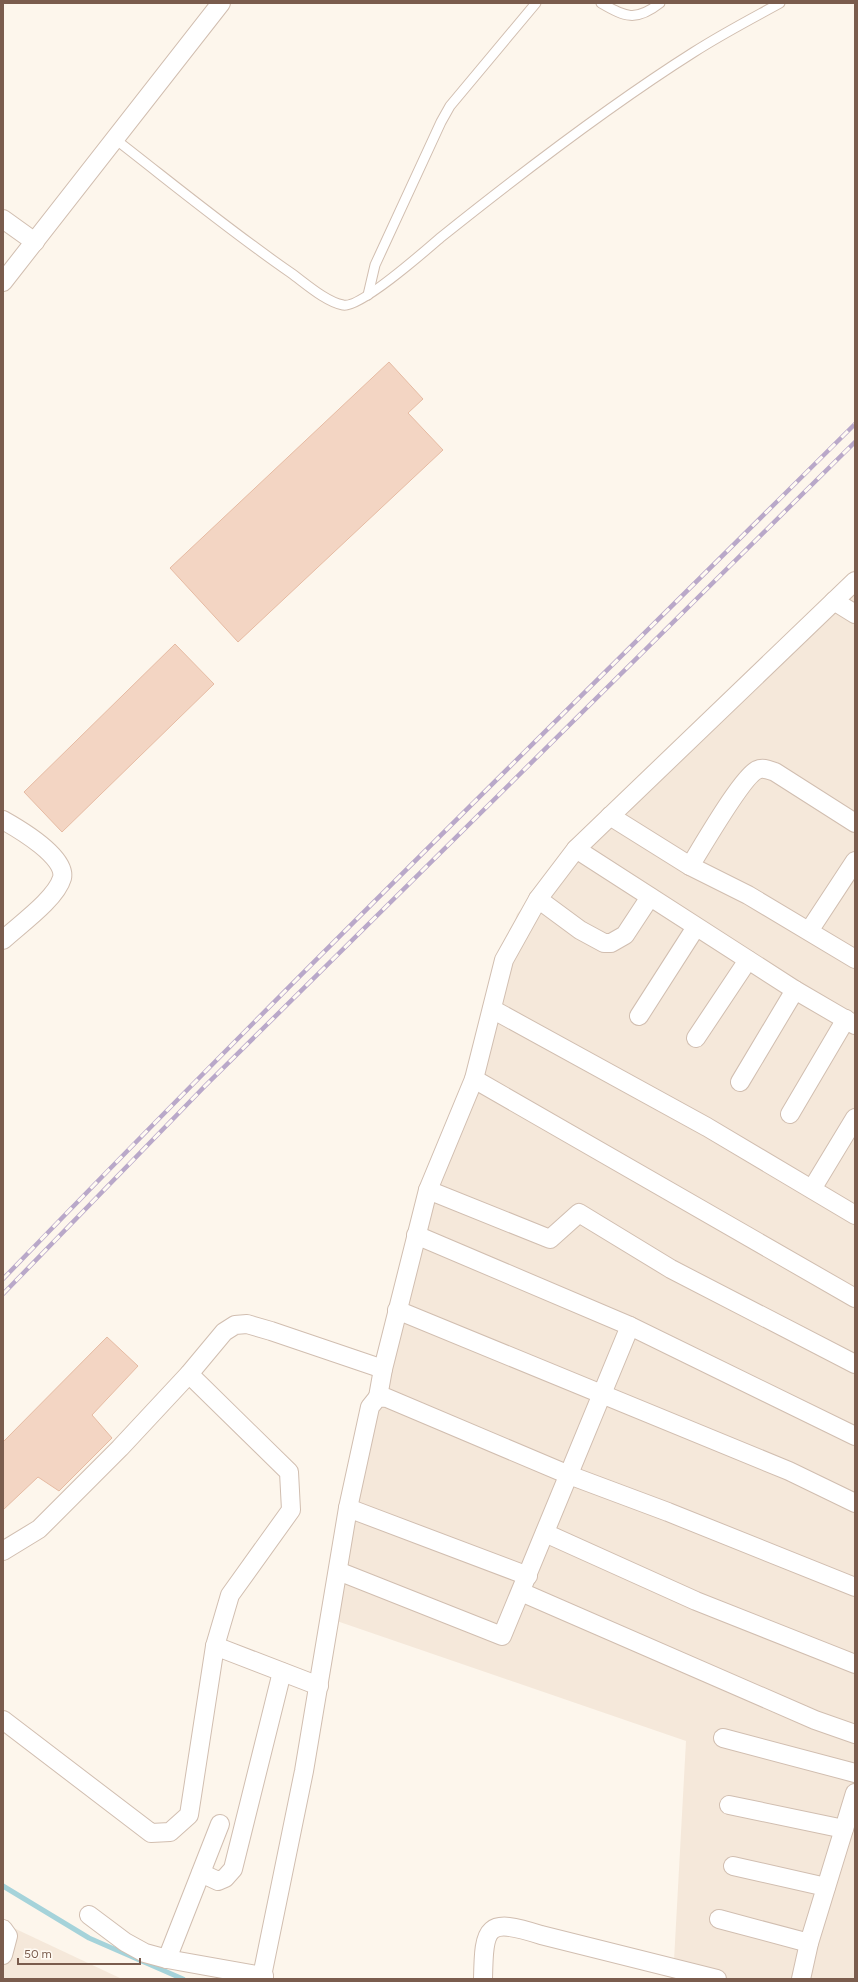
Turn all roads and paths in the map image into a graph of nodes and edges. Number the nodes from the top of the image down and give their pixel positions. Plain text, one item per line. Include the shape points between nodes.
1 (221, 3) edge
2 (536, 3) edge
3 (601, 3) edge
4 (660, 3) edge
5 (780, 3) edge
6 (115, 139) junction
7 (3, 219) edge
8 (34, 242) junction
9 (3, 282) edge
10 (368, 295) junction
11 (855, 581) edge
12 (834, 601) junction
13 (855, 614) edge
14 (610, 816) junction
15 (3, 820) edge
16 (855, 823) edge
17 (576, 849) junction
18 (855, 861) edge
19 (690, 866) junction
20 (849, 884) edge
21 (650, 897) junction
22 (538, 900) junction
23 (696, 927) junction
24 (809, 931) junction
25 (3, 940) edge
26 (855, 959) edge
27 (748, 960) junction
28 (794, 990) junction
29 (492, 1009) junction
30 (639, 1016) dead end
31 (851, 1022) edge
32 (696, 1038) dead end
33 (474, 1079) junction
34 (740, 1082) dead end
35 (790, 1114) dead end
36 (855, 1118) edge
37 (812, 1189) junction
38 (428, 1190) junction
39 (855, 1215) edge
40 (416, 1235) junction
41 (855, 1298) edge
42 (397, 1310) junction
43 (630, 1326) junction
44 (855, 1364) edge
45 (383, 1369) junction
46 (189, 1374) junction
47 (602, 1393) junction
48 (378, 1397) junction
49 (855, 1436) edge
50 (569, 1475) junction
51 (855, 1503) edge
52 (348, 1508) junction
53 (546, 1534) junction
54 (3, 1551) edge
55 (338, 1571) junction
56 (525, 1584) junction
57 (855, 1587) edge
58 (215, 1646) junction
59 (855, 1664) edge
60 (282, 1672) junction
61 (319, 1686) junction
62 (3, 1720) edge
63 (855, 1734) edge
64 (723, 1738) dead end
65 (855, 1773) edge
66 (855, 1793) edge
67 (729, 1805) dead end
68 (220, 1824) dead end
69 (844, 1829) junction
70 (733, 1866) dead end
71 (201, 1873) junction
72 (826, 1887) junction
73 (89, 1915) dead end
74 (719, 1919) dead end
75 (3, 1929) edge
76 (809, 1943) junction
77 (3, 1955) edge
78 (167, 1959) junction
79 (262, 1978) edge
80 (483, 1979) edge
81 (717, 1979) edge
82 (801, 1979) edge

1 - 6 street
2 - 10 lane via 450,106 375,264
3 - 4 lane via 618,14 629,17 643,13
5 - 10 lane via 695,52 608,111 488,199
6 - 8 street
6 - 10 lane via 264,255 322,295 343,305 349,305
7 - 8 street
8 - 9 street
11 - 12 street
12 - 13 street
12 - 14 street
14 - 17 street
14 - 19 street
15 - 25 street via 29,835 47,851 58,863 62,877 49,898
16 - 19 street via 775,772 758,769 743,783
17 - 21 street
17 - 22 street
18 - 20 street
19 - 24 street via 748,895
20 - 24 street
21 - 22 street via 625,935 611,943 604,943 580,930
21 - 23 street
22 - 29 street via 504,960
23 - 27 street
23 - 30 street
24 - 26 street
27 - 28 street
27 - 32 street
28 - 31 street
28 - 34 street
29 - 33 street
29 - 37 street via 712,1130
31 - 35 street
33 - 38 street
33 - 41 street
36 - 37 street
37 - 39 street
38 - 40 street
38 - 44 street via 550,1238 579,1213 671,1269
40 - 42 street
40 - 43 street
42 - 45 street
42 - 47 street
43 - 47 street
43 - 49 street
45 - 46 street via 247,1324 235,1325 224,1332
45 - 48 street
46 - 54 street via 39,1529
46 - 58 street via 289,1472 291,1510 230,1595
47 - 50 street
47 - 51 street via 788,1471
48 - 50 street via 387,1398
48 - 52 street via 370,1408
50 - 53 street
50 - 57 street
52 - 55 street
52 - 56 street
53 - 56 street
53 - 59 street via 696,1601
55 - 56 street via 502,1636
55 - 61 street
56 - 63 street via 786,1707
58 - 60 street
58 - 62 street via 189,1815 170,1832 151,1833
60 - 61 street
60 - 71 street via 233,1869 225,1878 218,1881
61 - 79 street
64 - 65 street
66 - 69 street
67 - 69 street
68 - 71 street
69 - 72 street
70 - 72 street
71 - 78 street
72 - 76 street
73 - 78 street via 125,1942 145,1953
74 - 76 street
75 - 77 street via 8,1936
76 - 82 street
78 - 79 street
80 - 81 street via 485,1939 494,1929 504,1926 517,1927

